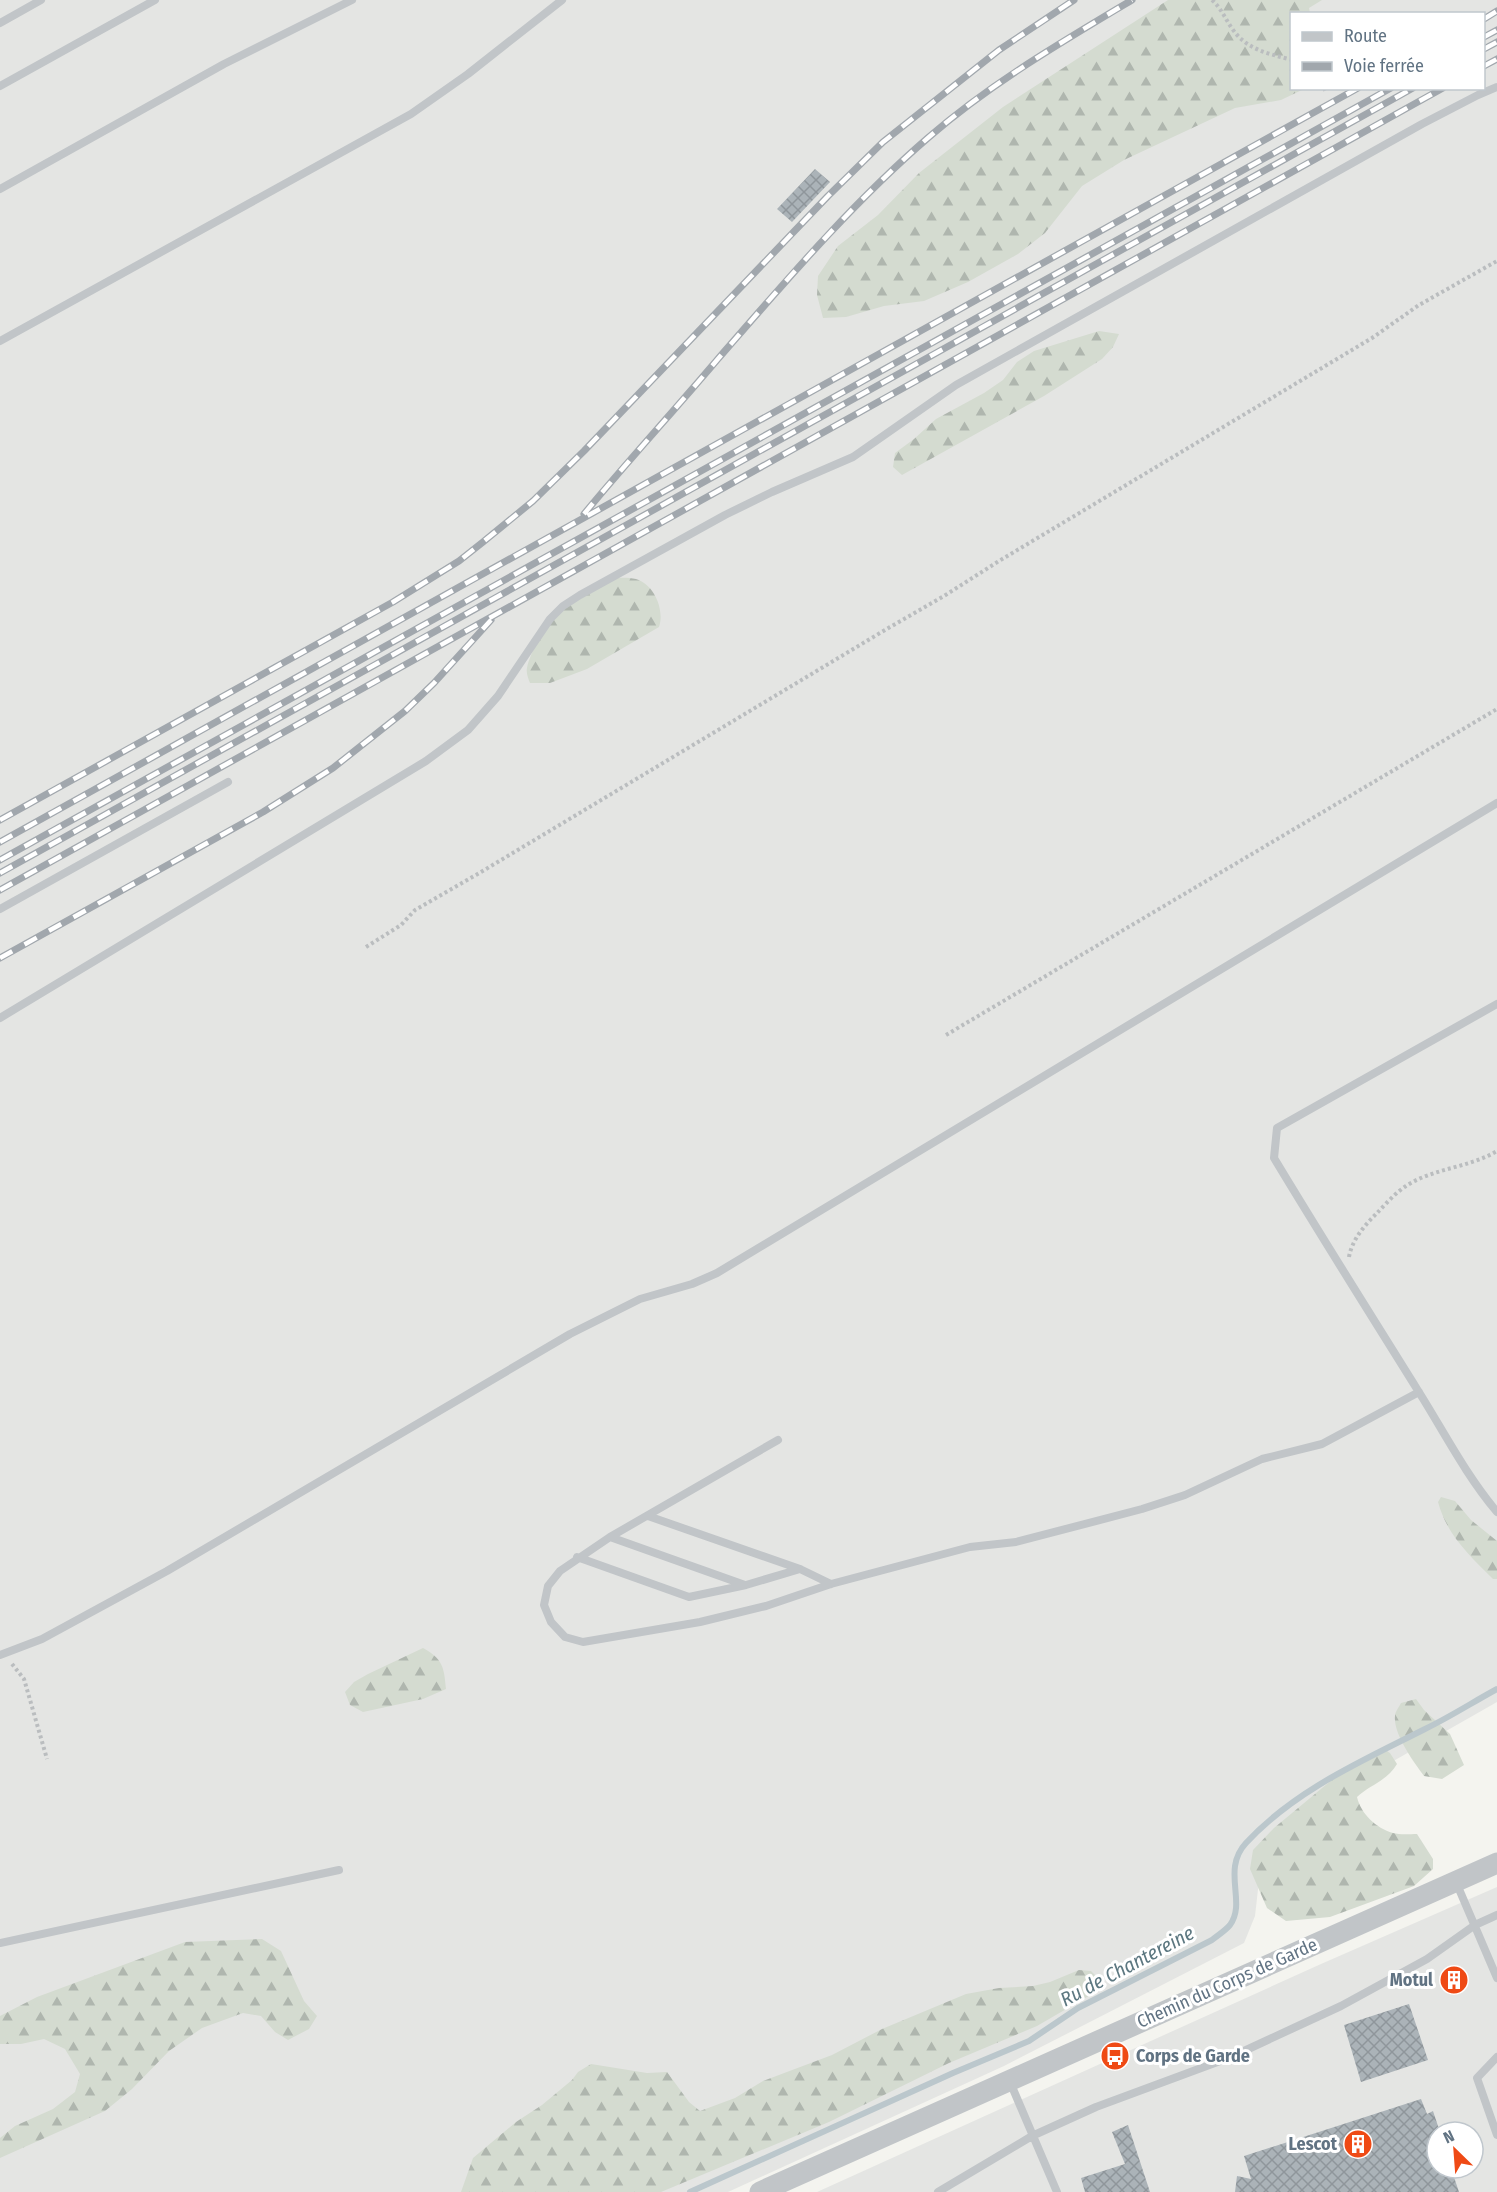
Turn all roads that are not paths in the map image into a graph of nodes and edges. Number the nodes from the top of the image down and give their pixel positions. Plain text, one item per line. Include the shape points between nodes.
1 (41, 0) edge
2 (155, 0) edge
3 (352, 0) edge
4 (562, 0) edge
5 (0, 23) edge
6 (0, 86) edge
7 (1497, 87) edge
8 (0, 189) edge
9 (0, 341) edge
10 (228, 782) dead end
11 (1497, 803) edge
12 (0, 909) edge
13 (1497, 1004) edge
14 (0, 1018) edge
15 (1419, 1392) junction
16 (778, 1440) dead end
17 (1497, 1512) edge
18 (648, 1516) junction
19 (610, 1537) junction
20 (577, 1557) junction
21 (800, 1569) junction
22 (831, 1584) junction
23 (746, 1585) junction
24 (3, 1654) edge
25 (1497, 1863) edge
26 (339, 1870) dead end
27 (1456, 1881) junction
28 (1497, 1915) edge
29 (1475, 1925) junction
30 (0, 1943) edge
31 (1497, 1978) edge
32 (1497, 2057) edge
33 (1009, 2080) junction
34 (1497, 2135) edge
35 (1032, 2136) junction
36 (772, 2190) edge
37 (938, 2192) edge
38 (1057, 2192) edge

1 - 5 lane
2 - 6 lane
3 - 8 lane via 224,64
4 - 9 lane via 411,114
7 - 14 lane via 1422,124 988,366 853,457 735,510 580,595 550,619 498,696 468,730 426,761
10 - 12 lane
11 - 24 lane via 717,1273 640,1299 570,1334 167,1571 42,1639
13 - 15 lane via 1277,1128 1274,1158
15 - 17 lane via 1449,1445
15 - 22 lane via 1322,1444 1262,1459 1185,1495 1016,1542 970,1547
16 - 18 lane
18 - 19 lane
18 - 21 lane
19 - 20 lane
19 - 23 lane
20 - 22 lane via 548,1586 544,1605 551,1622 564,1637 583,1642 700,1622 766,1606
20 - 23 lane via 689,1596
21 - 22 lane
21 - 23 lane
25 - 27 street, Chemin du Corps de Garde
26 - 30 lane
27 - 29 lane
27 - 33 street, Chemin du Corps de Garde
28 - 29 lane
29 - 31 lane
29 - 35 lane via 1427,1959 1341,2006 1232,2056 1096,2107
32 - 34 lane via 1477,2078
33 - 35 lane
33 - 36 street, Chemin du Corps de Garde
35 - 37 lane
35 - 38 lane

